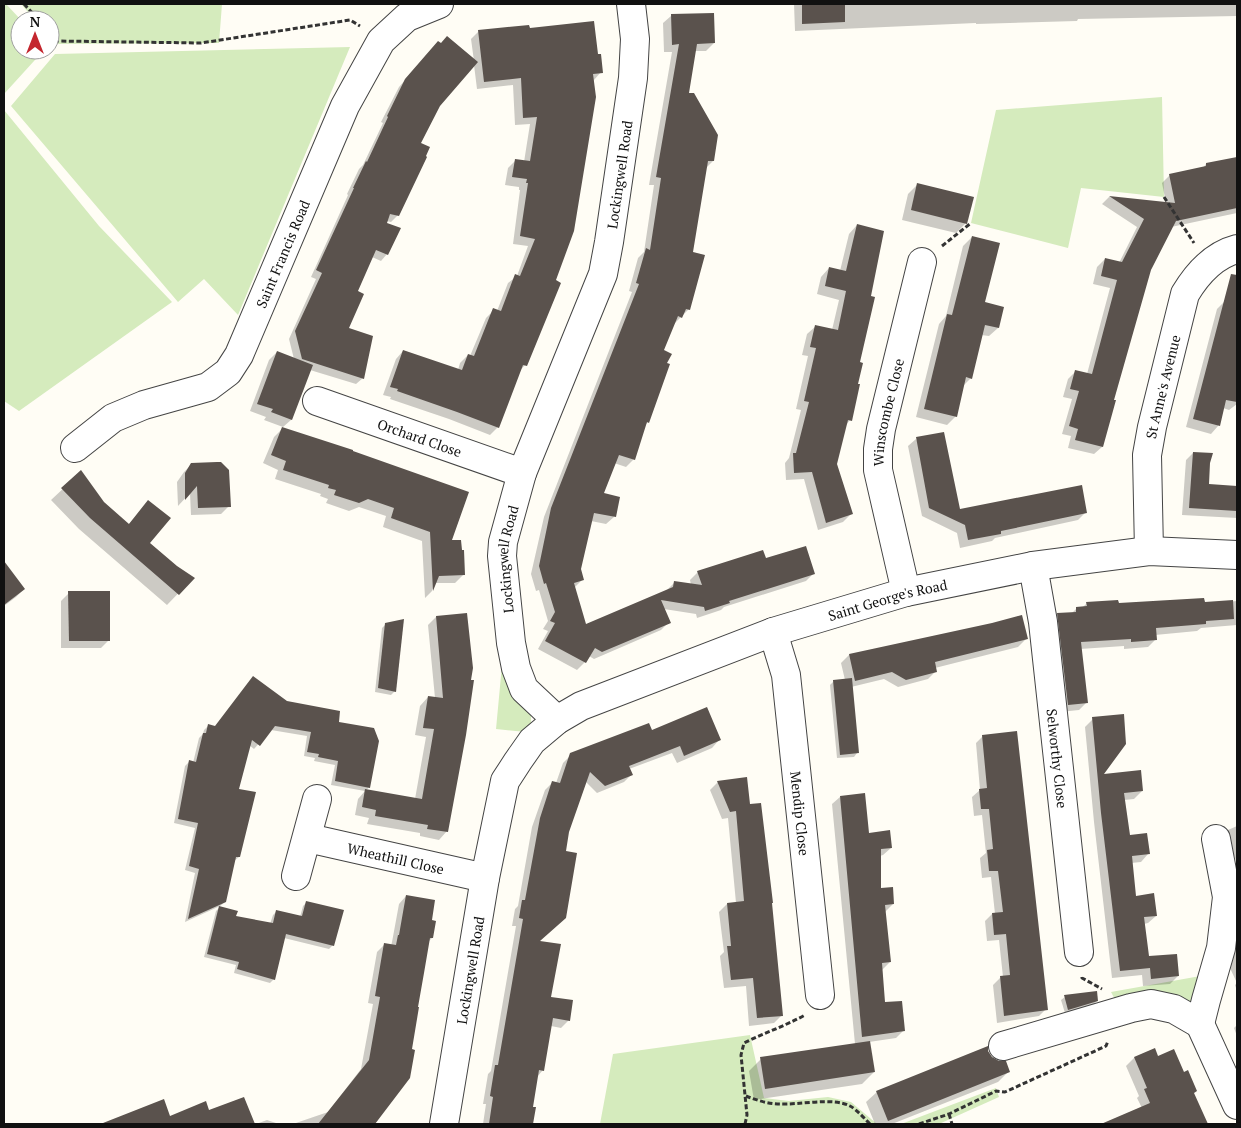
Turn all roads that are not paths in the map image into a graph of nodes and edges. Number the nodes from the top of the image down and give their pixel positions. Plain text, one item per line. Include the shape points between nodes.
1 (439, 4) edge
2 (631, 4) edge
3 (1237, 249) edge
4 (922, 262) road end
5 (317, 401) dead end
6 (75, 448) dead end
7 (522, 473) junction
8 (1148, 551) junction
9 (1237, 555) edge
10 (1033, 566) junction
11 (906, 592) junction
12 (773, 632) junction
13 (557, 720) junction
14 (317, 799) dead end
15 (308, 838) junction
16 (1216, 839) dead end
17 (296, 876) dead end
18 (485, 878) junction
19 (1079, 952) road end
20 (820, 995) road end
21 (1200, 1024) junction
22 (1003, 1046) dead end
23 (1237, 1106) edge
24 (444, 1124) edge

1 - 6 street, Saint Francis Road via 407,17 381,42 345,106 239,355 228,372 208,387 144,405 113,418
2 - 7 street, Lockingwell Road via 635,39 633,78 603,274
3 - 8 street, St Anne's Avenue via 1208,265 1185,294 1147,455
4 - 11 street, Winscombe Close via 878,449 878,470
5 - 7 street, Orchard Close
7 - 13 street, Lockingwell Road via 502,556 511,643 524,689
8 - 9 street, Saint George's Road
8 - 10 street, Saint George's Road
10 - 11 street, Saint George's Road
10 - 19 street, Selworthy Close via 1043,622
11 - 12 street, Saint George's Road
12 - 13 street, Saint George's Road via 581,706
12 - 20 street, Mendip Close via 786,675
13 - 18 street, Lockingwell Road via 532,741 505,781
14 - 15 street
15 - 17 street
15 - 18 street, Wheathill Close
16 - 21 street via 1227,897 1221,948
18 - 24 street, Lockingwell Road
21 - 22 street via 1174,1009 1152,1004
21 - 23 street

